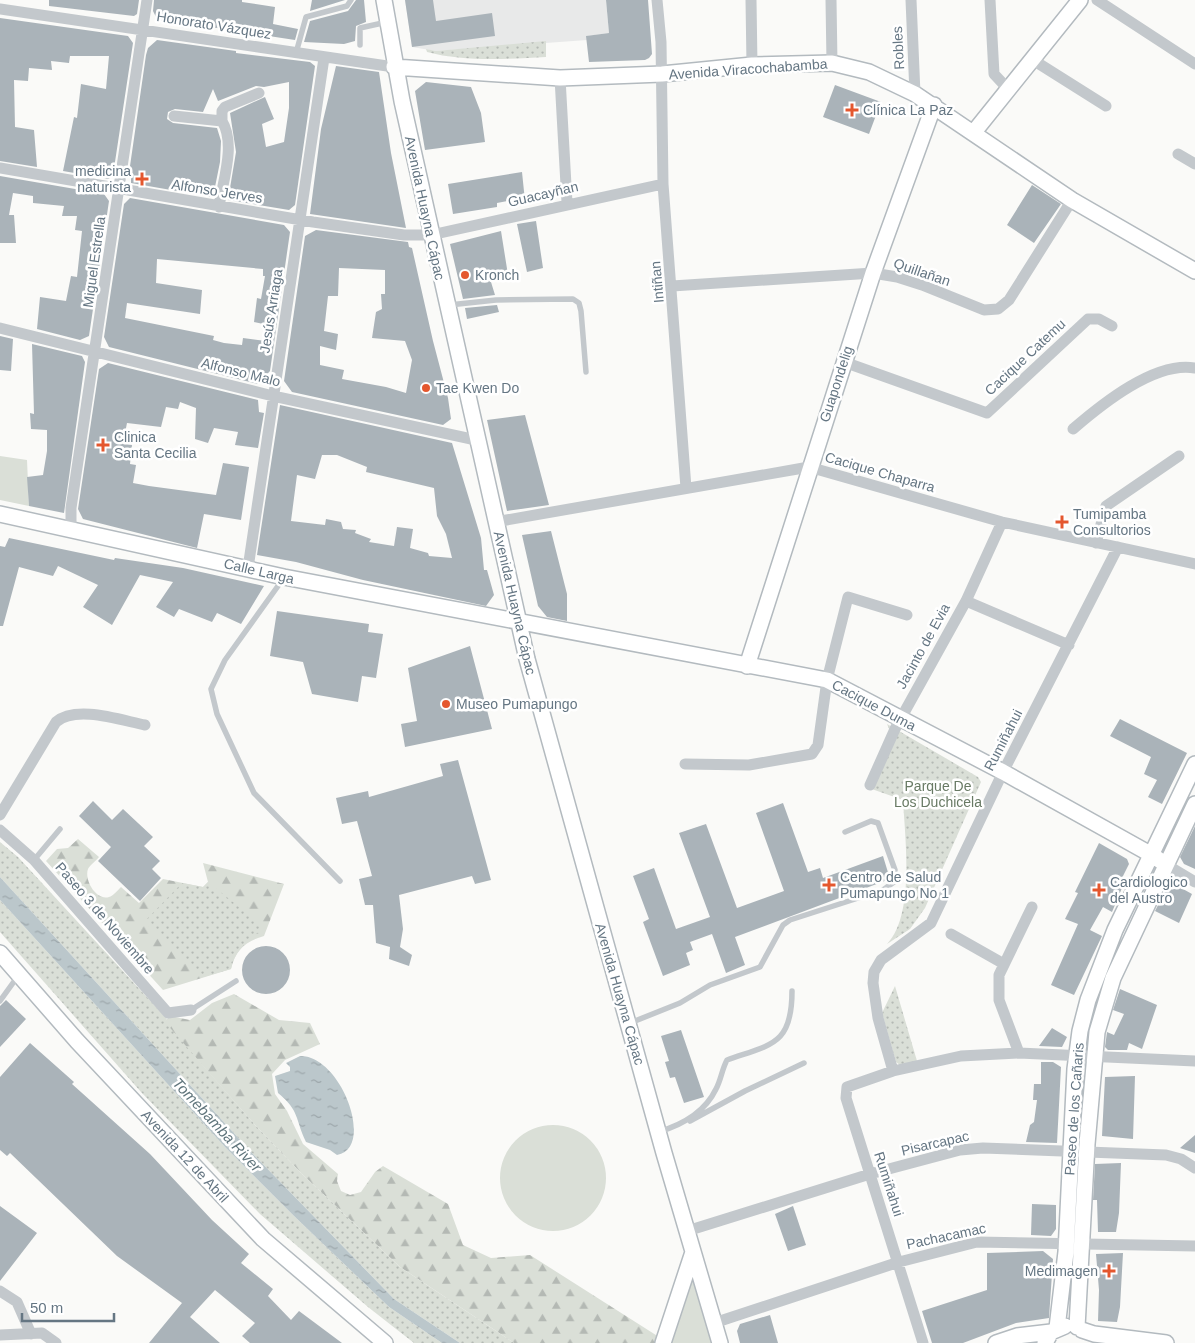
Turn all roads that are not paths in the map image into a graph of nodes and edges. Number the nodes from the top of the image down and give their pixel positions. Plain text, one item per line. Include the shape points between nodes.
1 (148, 0) edge
2 (351, 0) edge
3 (384, 0) edge
4 (658, 0) edge
5 (751, 0) edge
6 (831, 0) edge
7 (911, 0) edge
8 (990, 0) edge
9 (1080, 0) edge
10 (1097, 0) edge
11 (0, 9) edge
12 (387, 22) junction
13 (143, 28) junction
14 (360, 45) dead end
15 (296, 53) junction
16 (324, 58) junction
17 (1033, 60) junction
18 (832, 62) junction
19 (1195, 64) edge
20 (752, 65) junction
21 (394, 67) junction
22 (662, 74) junction
23 (560, 78) junction
24 (1008, 89) junction
25 (259, 93) dead end
26 (915, 94) junction
27 (934, 105) junction
28 (1106, 106) dead end
29 (174, 116) dead end
30 (222, 120) junction
31 (974, 132) junction
32 (1178, 154) dead end
33 (1195, 164) edge
34 (0, 168) edge
35 (663, 184) junction
36 (120, 190) junction
37 (1072, 200) junction
38 (567, 204) junction
39 (220, 206) junction
40 (300, 220) junction
41 (431, 235) junction
42 (1195, 271) edge
43 (873, 272) junction
44 (672, 286) junction
45 (447, 306) junction
46 (1112, 326) dead end
47 (0, 328) edge
48 (96, 351) junction
49 (844, 362) junction
50 (1195, 368) edge
51 (586, 372) dead end
52 (273, 396) junction
53 (1073, 429) dead end
54 (476, 440) junction
55 (1179, 456) dead end
56 (809, 467) junction
57 (686, 488) junction
58 (0, 514) edge
59 (495, 522) junction
60 (1002, 522) junction
61 (71, 528) junction
62 (1096, 543) junction
63 (1118, 548) junction
64 (1195, 564) edge
65 (248, 568) junction
66 (284, 577) junction
67 (966, 601) junction
68 (907, 615) dead end
69 (519, 623) junction
70 (1069, 645) junction
71 (747, 666) junction
72 (826, 680) junction
73 (900, 719) junction
74 (144, 724) dead end
75 (685, 764) dead end
76 (1195, 764) edge
77 (1003, 772) junction
78 (870, 785) dead end
79 (1195, 804) edge
80 (0, 815) edge
81 (60, 829) dead end
82 (0, 830) edge
83 (845, 832) dead end
84 (1152, 855) junction
85 (34, 860) junction
86 (1165, 864) junction
87 (340, 881) dead end
88 (1195, 882) edge
89 (1032, 907) dead end
90 (951, 934) dead end
91 (0, 953) edge
92 (1004, 964) junction
93 (20, 975) junction
94 (236, 981) dead end
95 (792, 991) dead end
96 (0, 1001) edge
97 (191, 1010) joint
98 (628, 1024) junction
99 (1019, 1053) junction
100 (1076, 1056) junction
101 (1093, 1056) junction
102 (1195, 1061) edge
103 (804, 1063) dead end
104 (893, 1071) junction
105 (686, 1122) junction
106 (658, 1132) junction
107 (1079, 1153) junction
108 (1195, 1168) edge
109 (870, 1174) junction
110 (687, 1231) junction
111 (1066, 1243) junction
112 (1082, 1244) junction
113 (1195, 1246) edge
114 (693, 1252) junction
115 (899, 1262) junction
116 (0, 1291) edge
117 (714, 1323) junction
118 (1083, 1333) edge
119 (32, 1334) junction
120 (1051, 1334) edge
121 (0, 1335) edge
122 (56, 1343) edge
123 (385, 1343) edge
124 (663, 1343) edge
125 (720, 1343) edge
126 (923, 1343) edge
127 (996, 1343) edge
128 (1166, 1343) edge

1 - 13 street, Miguel Estrella
2 - 15 lane via 346,6 306,17
3 - 12 street, Avenida Huayna Cápac
4 - 22 street, Intiñan
5 - 20 street
6 - 18 street
7 - 26 street, Robles
8 - 24 street via 994,74
9 - 17 street
10 - 19 street
11 - 13 street, Honorato Vázquez
12 - 14 lane via 360,28
12 - 21 street, Avenida Huayna Cápac
13 - 15 street, Honorato Vázquez
13 - 36 street, Miguel Estrella
15 - 16 street, Honorato Vázquez
16 - 21 street, Honorato Vázquez
16 - 40 street, Jesús Arriaga
17 - 24 street
17 - 28 street
18 - 20 street, Avenida Viracochabamba
18 - 26 street, Avenida Viracochabamba via 870,72
20 - 22 street, Avenida Viracochabamba
21 - 23 street, Avenida Viracochabamba
21 - 41 street, Avenida Huayna Cápac
22 - 23 street, Avenida Viracochabamba
22 - 35 street, Intiñan
23 - 38 street
24 - 31 street
25 - 30 street via 225,107
26 - 27 street, Avenida Viracochabamba
27 - 31 street, Avenida Viracochabamba
27 - 43 street, Guapondelig
29 - 30 street
30 - 39 street via 229,141
31 - 37 street, Avenida Viracochabamba
32 - 33 street
34 - 36 street, Alfonso Jerves
35 - 38 street, Guacayñan
35 - 44 street, Intiñan
36 - 39 street, Alfonso Jerves
36 - 48 street, Miguel Estrella
37 - 42 street, Avenida Viracochabamba
37 - 43 street, Quillañan via 1009,300 998,309 984,310 922,285
38 - 41 street, Guacayñan
39 - 40 street, Alfonso Jerves
40 - 41 street, Alfonso Jerves via 404,235
40 - 52 street, Jesús Arriaga
41 - 45 street, Avenida Huayna Cápac
43 - 44 street, Quillañan
43 - 49 street, Guapondelig
44 - 57 street, Intiñan
45 - 51 lane via 496,300 573,299 579,303 581,311
45 - 54 street, Avenida Huayna Cápac
46 - 49 street, Cacique Catemu via 1099,318 1088,319 987,413
47 - 48 street, Alfonso Malo
48 - 52 street, Alfonso Malo
48 - 61 street, Miguel Estrella via 71,508
49 - 56 street, Guapondelig
50 - 53 street via 1167,368 1108,399
52 - 54 street, Alfonso Malo
52 - 65 street, Jesús Arriaga
54 - 59 street, Avenida Huayna Cápac
55 - 62 street via 1106,506
56 - 57 street, Cacique Chaparra
56 - 60 street, Cacique Chaparra
56 - 71 street, Guapondelig
57 - 59 street, Cacique Chaparra
58 - 61 street, Calle Larga
59 - 69 street, Avenida Huayna Cápac
60 - 62 street, Cacique Chaparra
60 - 67 street, Jacinto de Evia
61 - 65 street, Calle Larga
62 - 63 street, Cacique Chaparra
63 - 64 street, Cacique Chaparra
63 - 70 street, Rumiñahui
65 - 66 street, Calle Larga
66 - 69 street, Calle Larga
66 - 87 lane via 225,660 211,689 217,714 254,793
67 - 70 street
67 - 73 street, Jacinto de Evia
68 - 72 street via 848,597
69 - 71 street, Cacique Duma
69 - 98 street, Avenida Huayna Cápac
70 - 77 street, Rumiñahui
71 - 72 street, Cacique Duma
72 - 73 street, Cacique Duma
72 - 75 street via 818,745 812,754 749,765
73 - 77 street, Cacique Duma
73 - 78 street, Jacinto de Evia
74 - 80 street via 76,713 64,716 56,722
76 - 84 street, Paseo de los Cañaris
77 - 84 street, Cacique Duma
77 - 104 street, Rumiñahui via 931,923 881,960 874,972 878,1018
79 - 86 street, Paseo de los Cañaris
81 - 85 lane
82 - 85 street, Paseo 3 de Noviembre
83 - 98 lane via 871,821 878,823 895,870 894,882 883,890 790,920 783,925 760,966 710,985 680,1003
84 - 86 street, Cacique Duma
84 - 100 street, Paseo de los Cañaris via 1098,972 1086,1007
85 - 97 street, Paseo 3 de Noviembre via 168,1014
86 - 88 street, Cacique Duma
86 - 101 street, Paseo de los Cañaris via 1113,978 1102,1009
89 - 92 street
90 - 92 street
91 - 93 street, Avenida 12 de Abril
92 - 99 street via 999,975 999,1000
93 - 96 lane
93 - 123 street, Avenida 12 de Abril via 77,1041 263,1239
94 - 97 lane
95 - 105 lane via 792,1014 780,1037 771,1044 727,1060 716,1089
98 - 106 street, Avenida Huayna Cápac
99 - 100 street
99 - 104 street via 961,1056
100 - 101 street
100 - 107 street, Paseo de los Cañaris
101 - 102 street
101 - 107 street, Paseo de los Cañaris
103 - 105 lane
104 - 109 street, Rumiñahui via 847,1087 846,1098
105 - 106 lane
106 - 110 street, Avenida Huayna Cápac
107 - 108 street, Pisarcapac via 1166,1155 1181,1158
107 - 109 street, Pisarcapac via 983,1148 960,1150
107 - 111 street, Paseo de los Cañaris
107 - 112 street, Paseo de los Cañaris
109 - 110 street, Pisarcapac
109 - 115 street, Rumiñahui
110 - 114 street, Avenida Huayna Cápac
111 - 112 street, Pachacamac
111 - 115 street, Pachacamac via 977,1242
111 - 120 street, Paseo de los Cañaris
112 - 113 street, Pachacamac
112 - 118 street, Paseo de los Cañaris
114 - 117 street, Avenida Huayna Cápac
114 - 124 street
115 - 117 street, Pachacamac
115 - 126 street, Rumiñahui
116 - 119 street via 17,1302
117 - 125 street, Avenida Huayna Cápac
118 - 120 street via 1063,1326
118 - 128 street
119 - 121 street
119 - 122 street via 42,1333
120 - 127 street via 1017,1336

